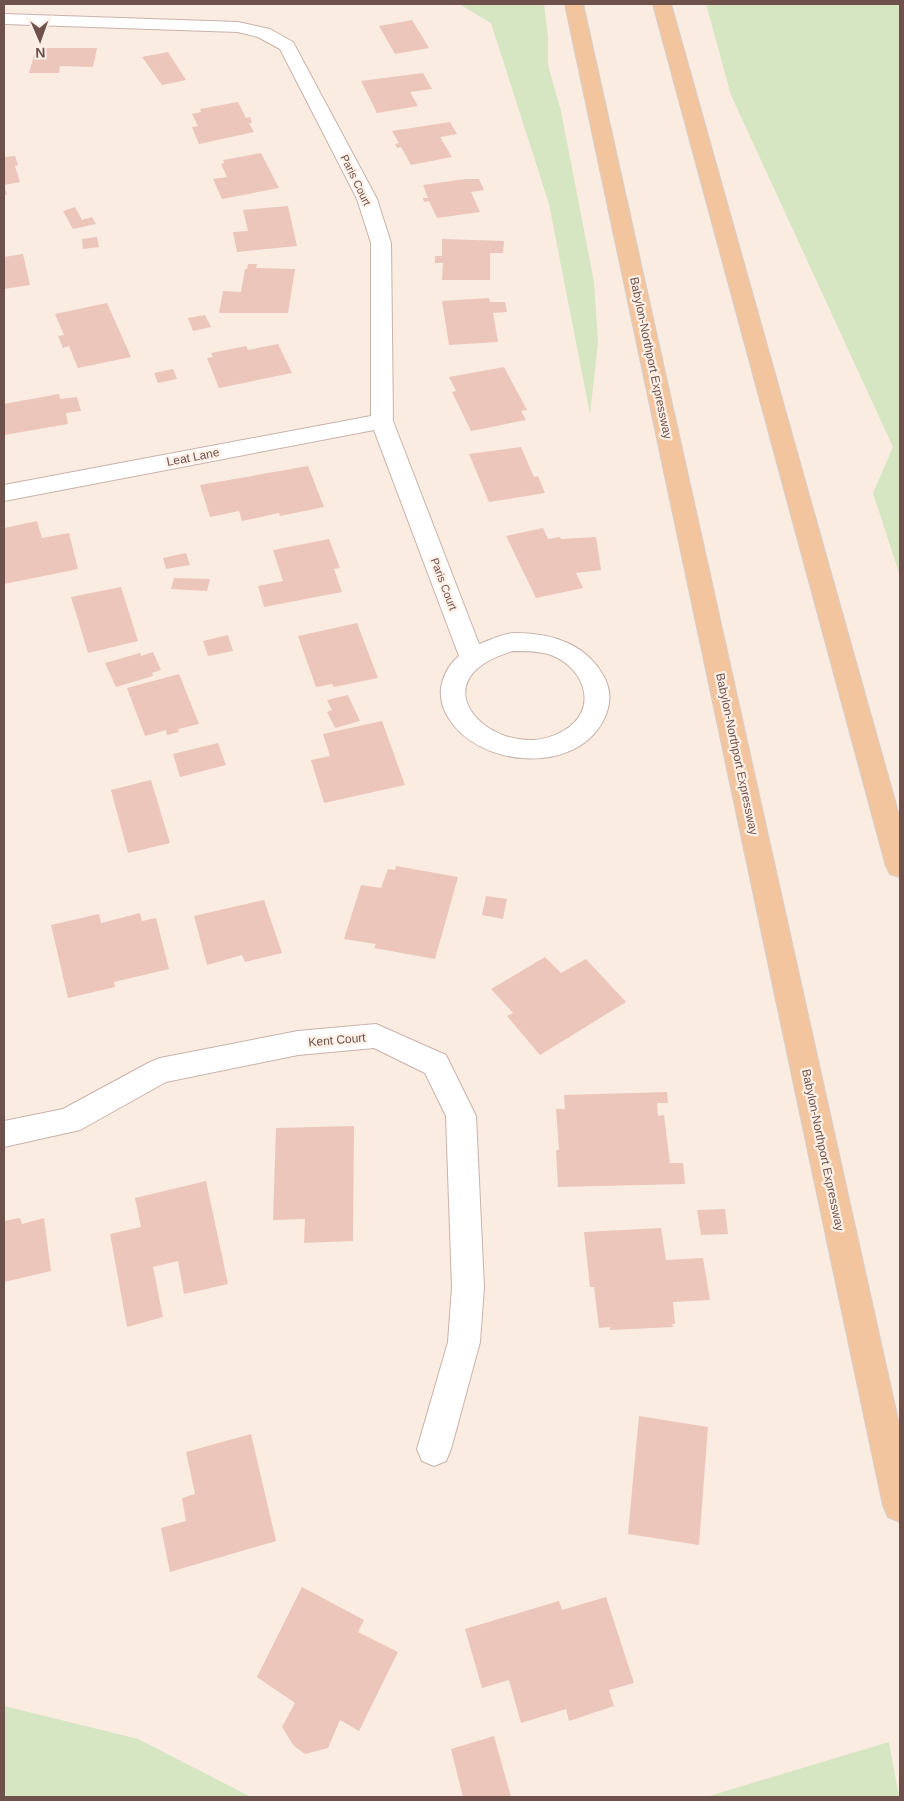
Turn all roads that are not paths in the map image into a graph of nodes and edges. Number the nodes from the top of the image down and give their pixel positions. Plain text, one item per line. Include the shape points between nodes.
1 (574, 4) edge
2 (662, 4) edge
3 (4, 19) edge
4 (382, 421) junction
5 (4, 493) edge
6 (472, 658) junction
7 (900, 866) edge
8 (4, 1134) edge
9 (434, 1449) dead end
10 (900, 1505) edge

1 - 10 main road, Babylon-Northport Expressway
2 - 7 main road
3 - 4 street, Paris Court via 238,27 270,35 287,46 367,198 381,244
4 - 5 street, Leat Lane
4 - 6 street, Paris Court
6 - 6 street via 459,672 452,689 454,706 463,723 480,737 502,746 527,749 551,746 578,733 589,724 598,708 599,690 592,673 578,659 559,649 537,643 513,642
8 - 9 street, Kent Court via 70,1121 160,1071 298,1043 376,1036 436,1064 461,1116 468,1287 464,1342

